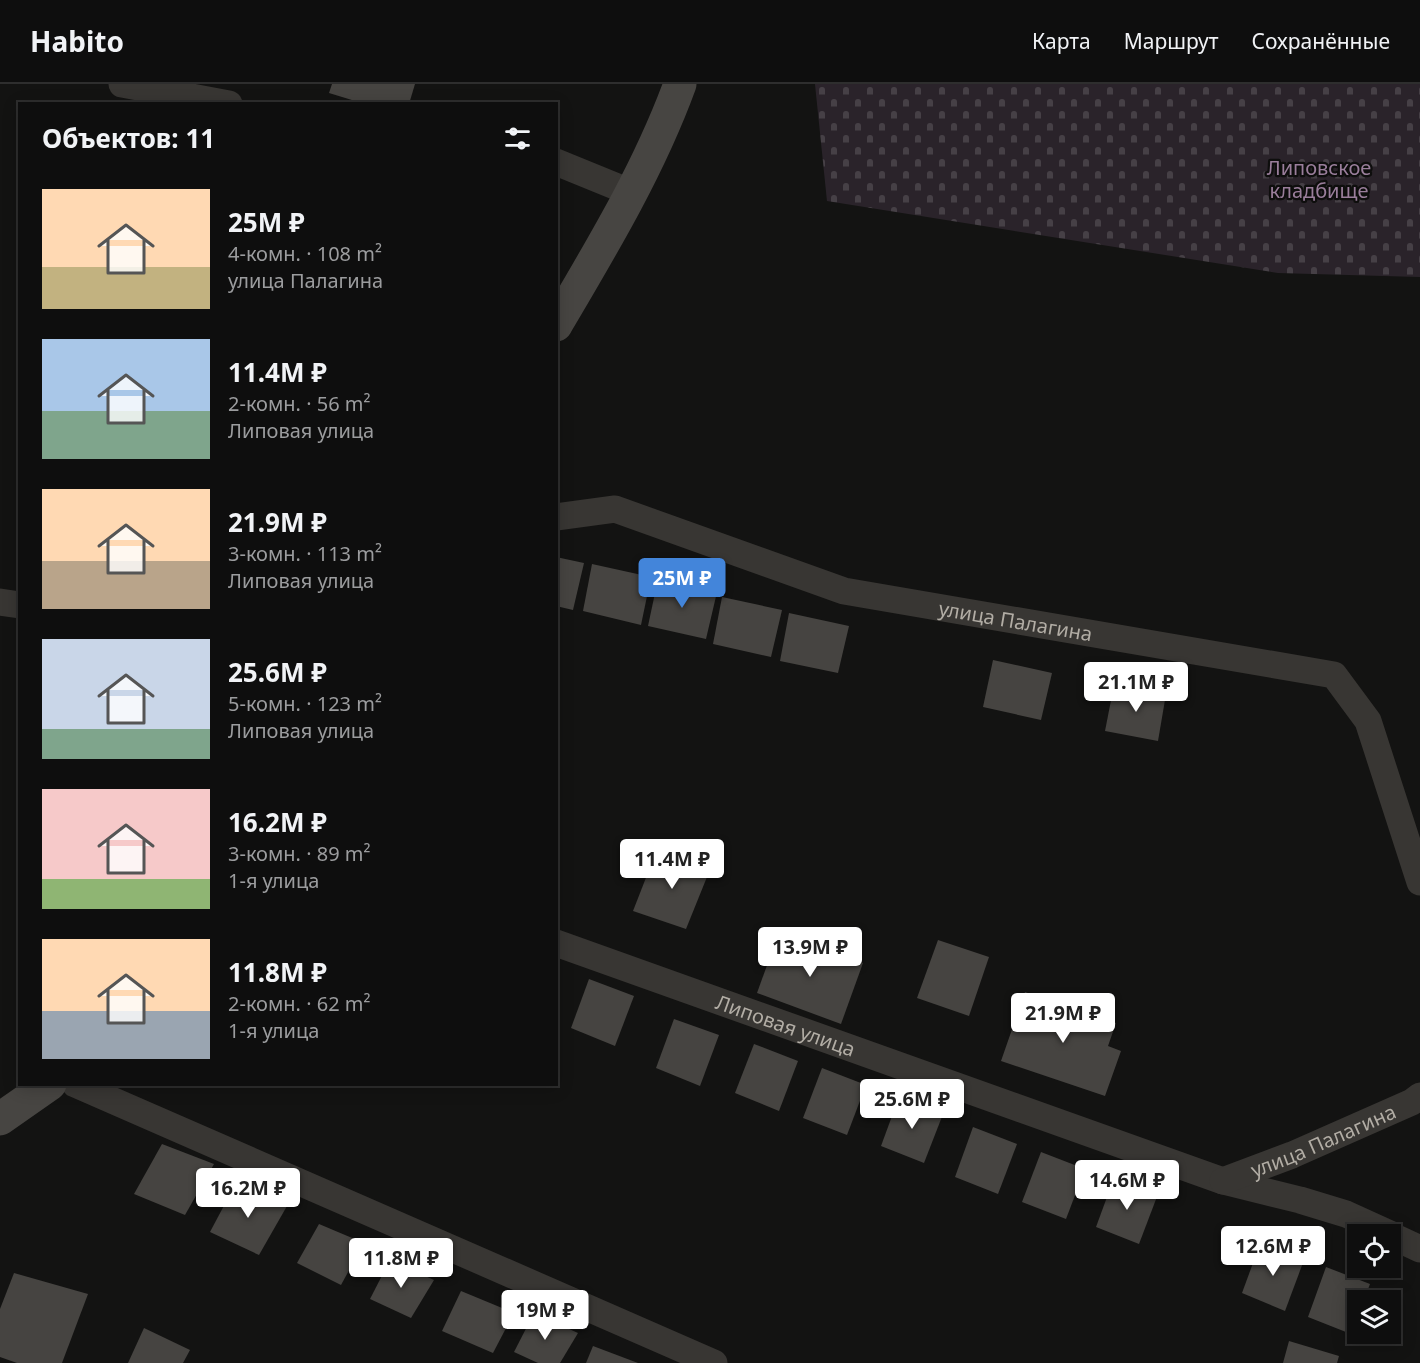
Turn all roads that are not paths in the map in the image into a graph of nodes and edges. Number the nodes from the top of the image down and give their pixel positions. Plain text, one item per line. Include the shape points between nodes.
1 (122, 84) edge
2 (680, 84) edge
3 (218, 102) edge
4 (564, 165) edge
5 (632, 193) junction
6 (558, 322) edge
7 (558, 517) edge
8 (0, 602) edge
9 (18, 605) edge
10 (1420, 882) edge
11 (558, 944) edge
12 (47, 1086) edge
13 (80, 1086) edge
14 (1420, 1096) edge
15 (0, 1119) edge
16 (1223, 1181) junction
17 (1367, 1224) edge
18 (1401, 1240) edge
19 (1420, 1249) edge
20 (714, 1363) edge

1 - 3 street
2 - 5 street
4 - 5 street
5 - 6 street
7 - 10 street, улица Палагина via 615,509 844,591 1334,675 1368,721
8 - 9 street
11 - 16 street, Липовая улица
12 - 15 street
13 - 20 street
14 - 16 street, улица Палагина via 1292,1155
16 - 17 street, Липовая улица via 1300,1200
18 - 19 street, Липовая улица

